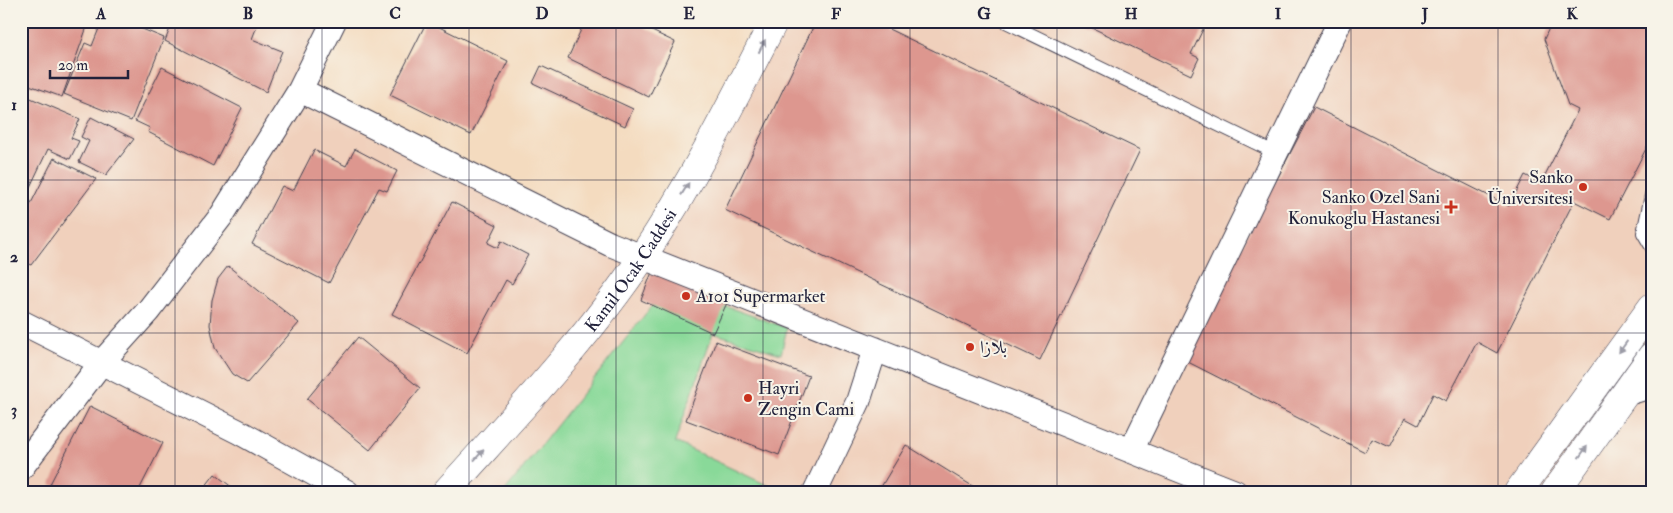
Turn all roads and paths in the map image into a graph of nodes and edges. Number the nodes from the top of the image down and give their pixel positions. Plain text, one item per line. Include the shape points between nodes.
1 (334, 21) edge
2 (774, 21) edge
3 (1004, 21) edge
4 (1340, 21) edge
5 (300, 90) junction
6 (1276, 152) junction
7 (1652, 191) edge
8 (1652, 248) edge
9 (642, 256) junction
10 (1652, 308) edge
11 (21, 322) edge
12 (876, 349) junction
13 (1652, 356) edge
14 (102, 362) junction
15 (1652, 392) edge
16 (1619, 401) junction
17 (1131, 451) junction
18 (21, 468) edge
19 (1559, 490) edge
20 (347, 492) edge
21 (446, 492) edge
22 (815, 492) edge
23 (1235, 492) edge
24 (1518, 492) edge

1 - 5 street
9 -> 2 street, Kamil Ocak Caddesi via 701,164
3 - 6 lane
4 - 6 street
5 - 9 street via 610,244
5 - 14 street via 222,215 148,311
6 - 17 street
7 - 8 lane via 1643,233
9 - 12 street
21 -> 9 street, Kamil Ocak Caddesi via 538,389
10 -> 24 street
11 - 14 street
12 - 17 street
12 - 22 street via 858,402
13 - 16 street
14 - 18 street
14 - 20 street
15 - 16 lane
19 -> 16 street
17 - 23 street

